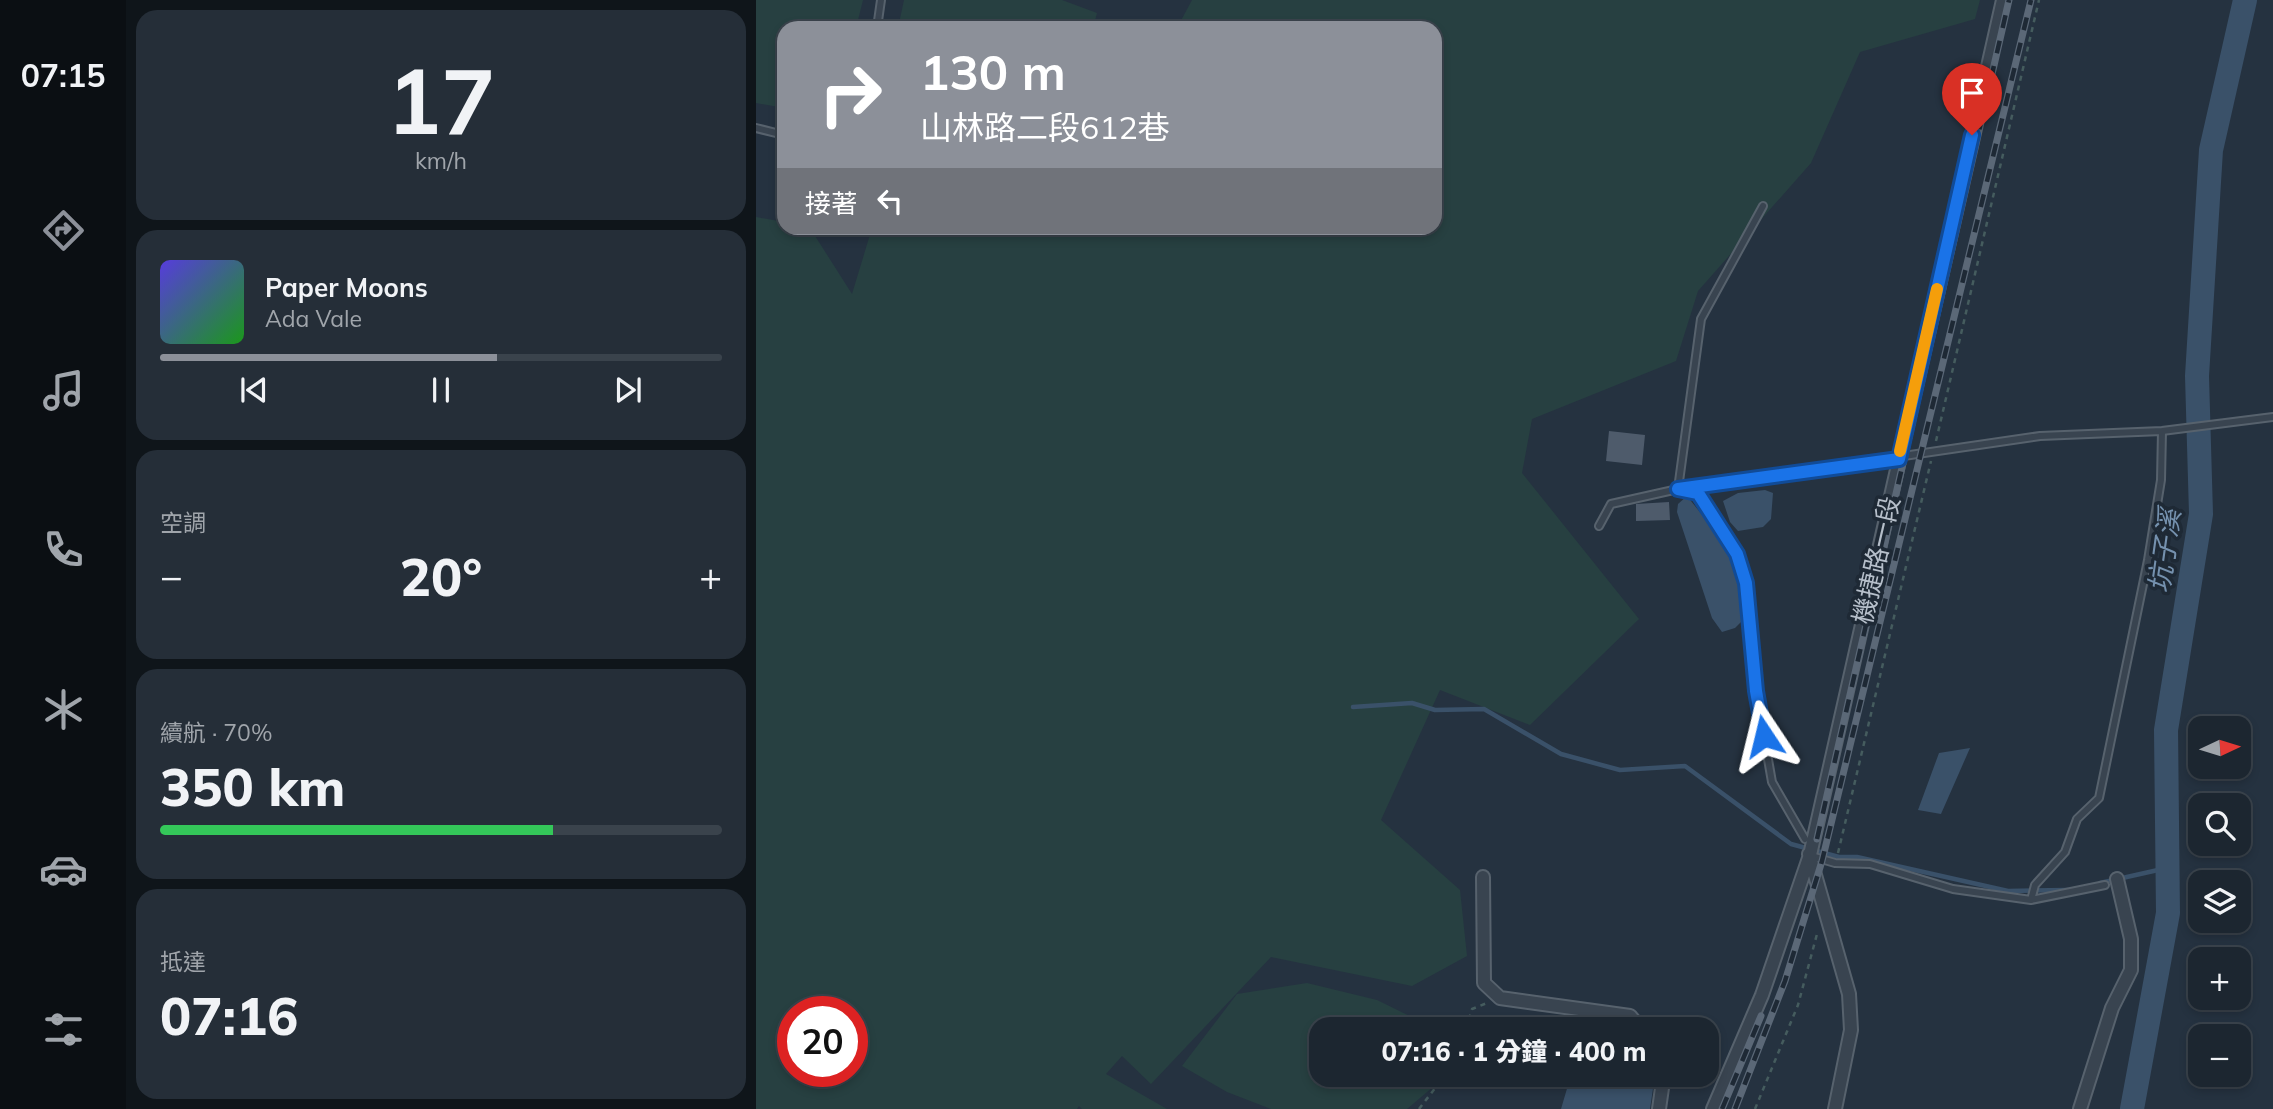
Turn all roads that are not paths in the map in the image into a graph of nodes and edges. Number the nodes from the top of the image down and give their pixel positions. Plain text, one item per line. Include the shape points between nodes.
1 (881, 0) edge
2 (2003, 0) edge
3 (878, 21) edge
4 (756, 128) edge
5 (777, 133) edge
6 (1763, 206) dead end
7 (2273, 417) edge
8 (2162, 431) junction
9 (1899, 459) junction
10 (1678, 489) junction
11 (1600, 526) dead end
12 (1809, 840) junction
13 (1809, 855) junction
14 (1483, 877) dead end
15 (2111, 882) joint
16 (2031, 900) junction
17 (1631, 1017) edge
18 (1662, 1087) edge
19 (1659, 1109) edge
20 (1713, 1109) edge
21 (1835, 1109) edge
22 (2080, 1109) edge

1 - 3 lane
2 - 9 street, 機捷路一段
4 - 5 lane
6 - 10 lane via 1701,319
7 - 8 lane
8 - 9 lane via 2040,436
8 - 16 lane via 2161,480 2148,560 2099,798 2077,820 2065,852 2035,886
9 - 10 lane
9 - 12 street, 機捷路一段
10 - 11 lane via 1611,504
10 - 12 lane via 1698,493 1737,554 1746,583 1756,691 1772,782
12 - 13 street, 機捷路一段
13 - 16 lane via 1835,863 1870,864 1952,889
13 - 20 street, 機捷路一段 via 1762,995
13 - 21 street via 1849,994 1852,1030
14 - 17 street via 1484,983 1500,998
15 - 16 lane
15 - 22 street via 2131,939 2131,970 2112,1008
18 - 19 street

